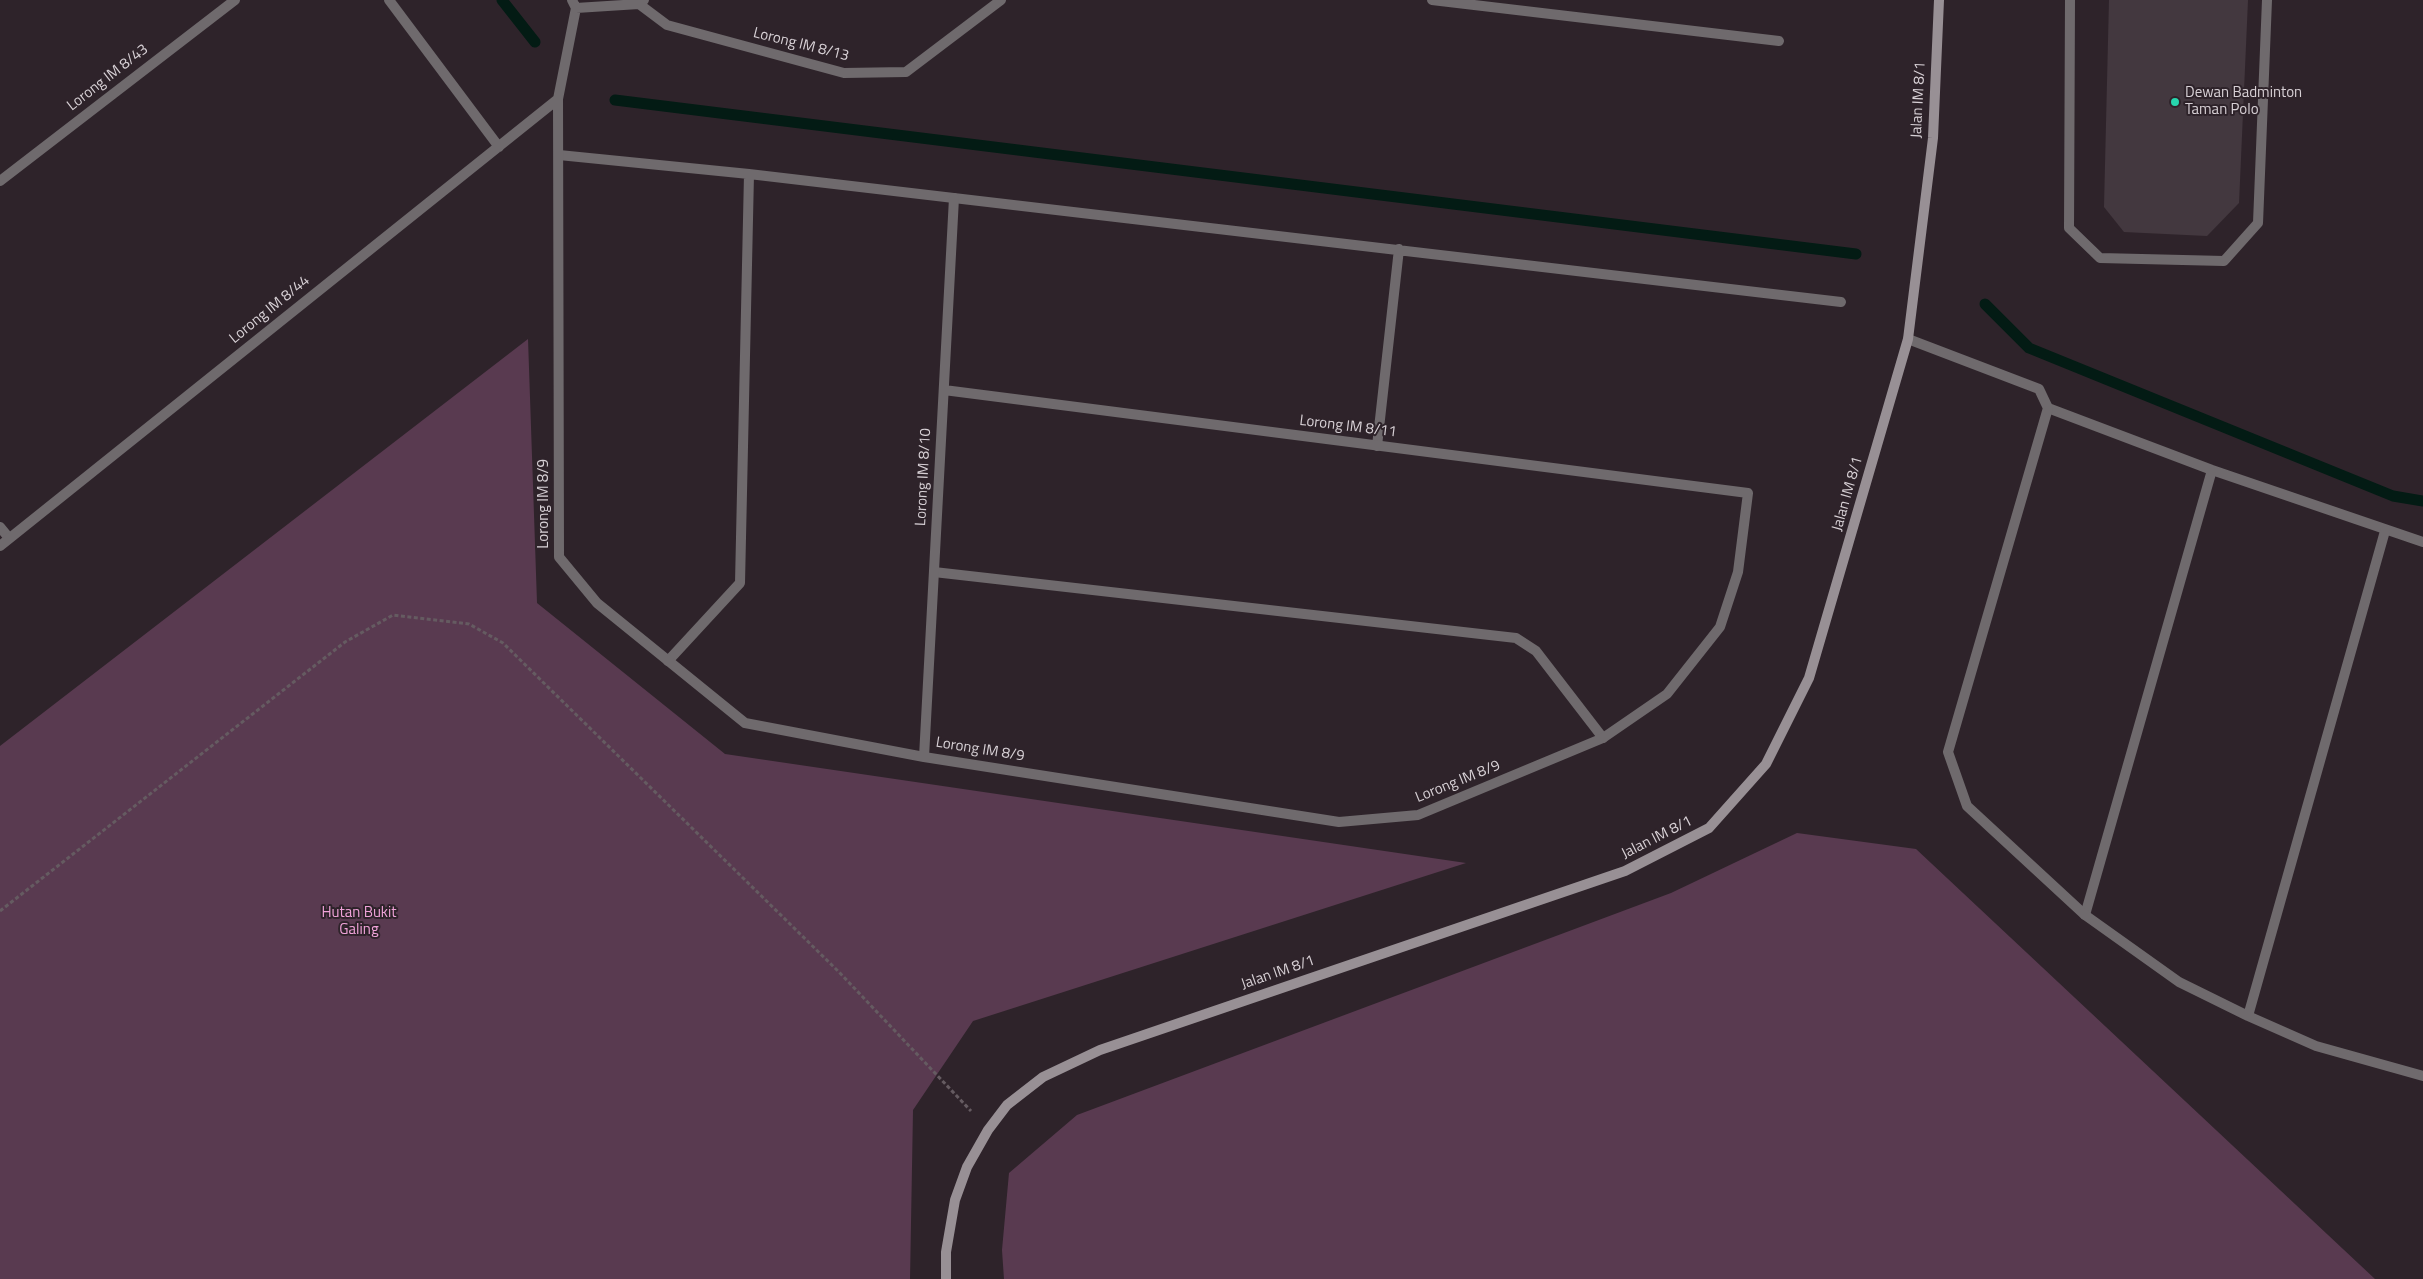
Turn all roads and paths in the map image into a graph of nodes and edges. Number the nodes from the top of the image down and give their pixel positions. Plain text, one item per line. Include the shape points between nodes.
1 (235, 0) edge
2 (389, 0) edge
3 (1001, 0) edge
4 (1432, 0) edge
5 (1939, 0) edge
6 (2070, 0) edge
7 (2267, 0) edge
8 (642, 2) edge
9 (574, 4) edge
10 (1779, 41) dead end
11 (558, 99) junction
12 (498, 147) junction
13 (559, 156) junction
14 (749, 174) junction
15 (0, 181) edge
16 (954, 198) junction
17 (1399, 249) junction
18 (1841, 302) dead end
19 (1908, 339) junction
20 (944, 390) junction
21 (2048, 408) junction
22 (1377, 446) junction
23 (2212, 470) junction
24 (1748, 493) joint
25 (0, 527) edge
26 (2385, 531) junction
27 (9, 538) junction
28 (2423, 542) edge
29 (0, 546) edge
30 (934, 572) junction
31 (668, 661) junction
32 (1602, 738) junction
33 (924, 757) junction
34 (0, 911) edge
35 (2085, 915) junction
36 (2248, 1016) junction
37 (2423, 1076) edge
38 (988, 1130) junction
39 (946, 1279) edge

1 - 15 street, Lorong IM 8/43
2 - 12 street
3 - 8 street, Lorong IM 8/13 via 906,72 888,73 844,73 667,25
4 - 10 street
5 - 19 street, Jalan IM 8/1 via 1933,138
6 - 7 street via 2069,228 2100,258 2224,262 2258,223
8 - 9 street
9 - 11 street, Lorong IM 8/9
11 - 12 street, Lorong IM 8/44
11 - 13 street, Lorong IM 8/9
12 - 27 street, Lorong IM 8/44
13 - 14 street
13 - 31 street, Lorong IM 8/9 via 559,557 597,603
14 - 16 street
14 - 31 street via 740,583
16 - 17 street
16 - 20 street, Lorong IM 8/10
17 - 18 street
17 - 22 street
19 - 21 street via 2039,389
19 - 38 street, Jalan IM 8/1 via 1810,678 1766,764 1709,828 1625,871 1100,1050 1043,1076 1007,1105
20 - 22 street, Lorong IM 8/11
20 - 30 street, Lorong IM 8/10
21 - 23 street
21 - 35 street via 1948,752 1967,806
22 - 24 street, Lorong IM 8/11
23 - 26 street
23 - 35 street
24 - 32 street, Lorong IM 8/9 via 1738,572 1720,628 1667,694
25 - 27 street
26 - 28 street
26 - 36 street
27 - 29 street, Lorong IM 8/44
30 - 32 street via 1516,638 1536,650
30 - 33 street, Lorong IM 8/10
31 - 33 street, Lorong IM 8/9 via 745,723
32 - 33 street, Lorong IM 8/9 via 1418,816 1339,822
34 - 38 path via 345,642 393,616 469,624 503,643 839,972
35 - 36 street via 2179,982
36 - 37 street via 2316,1046
38 - 39 street, Jalan IM 8/1 via 967,1167 955,1200 946,1252

